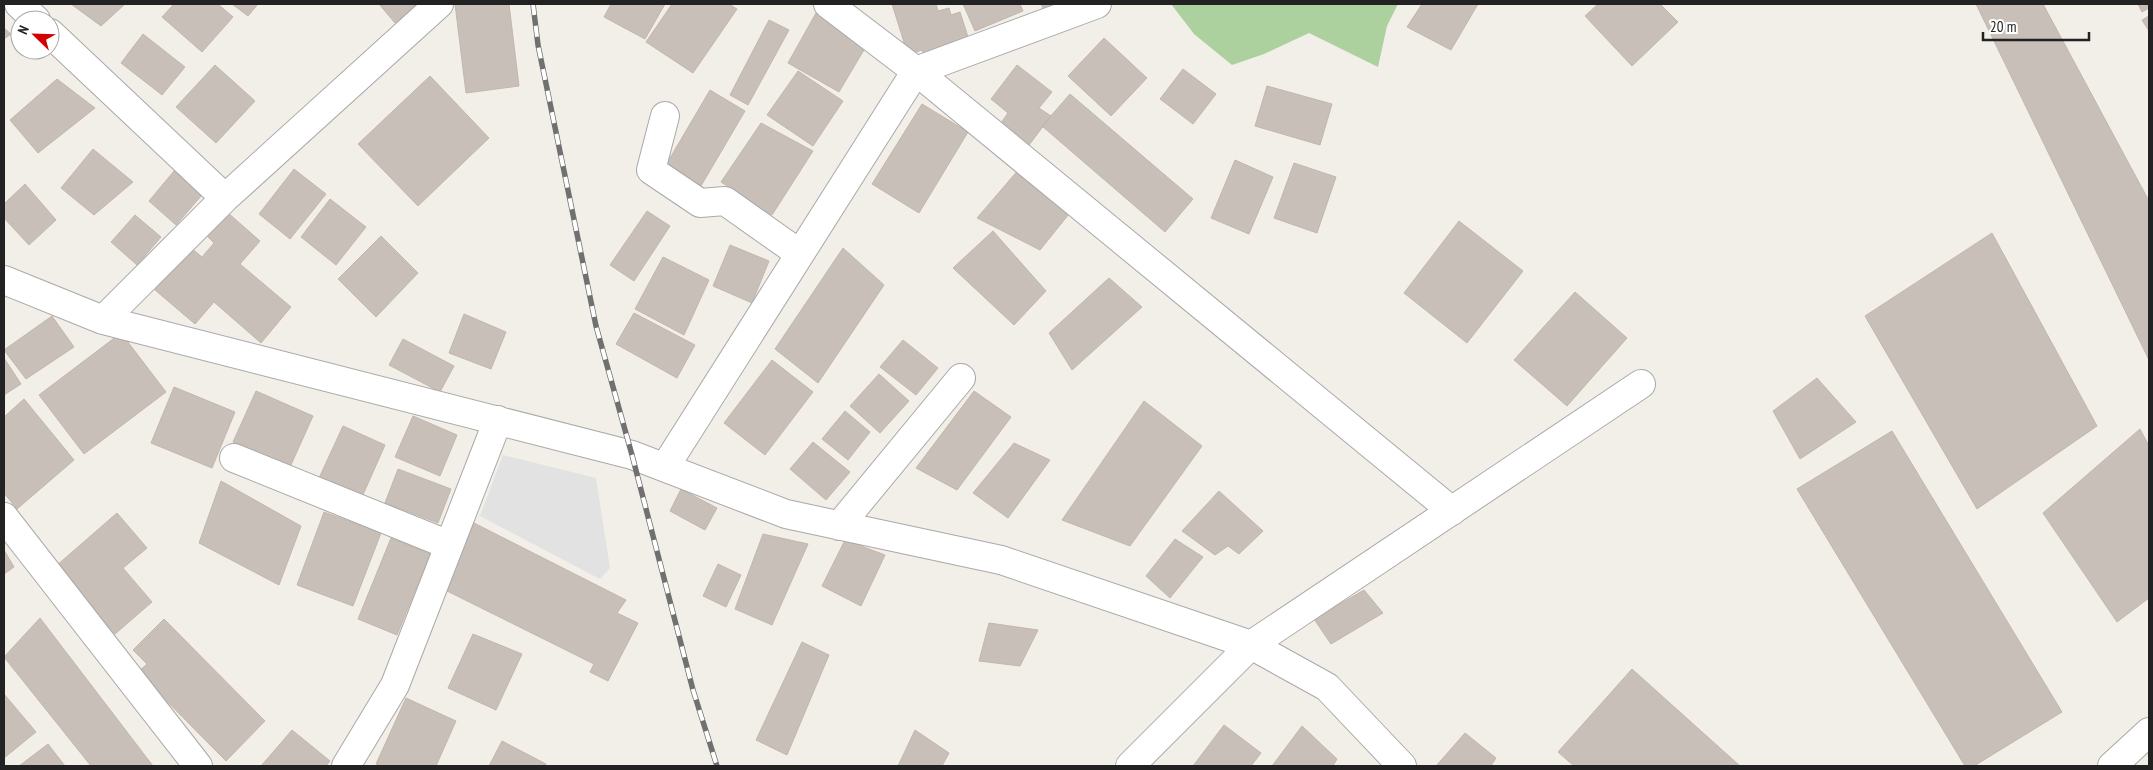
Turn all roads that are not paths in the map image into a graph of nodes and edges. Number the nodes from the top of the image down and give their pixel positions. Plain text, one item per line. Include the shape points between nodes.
1 (439, 4) edge
2 (1097, 4) edge
3 (839, 6) edge
4 (60, 42) edge
5 (916, 71) junction
6 (664, 116) dead end
7 (225, 198) junction
8 (800, 254) junction
9 (4, 280) edge
10 (103, 320) junction
11 (961, 378) dead end
12 (1641, 384) dead end
13 (498, 420) junction
14 (234, 458) dead end
15 (665, 468) junction
16 (1452, 511) junction
17 (4, 517) edge
18 (839, 526) junction
19 (449, 545) junction
20 (1251, 645) junction
21 (2149, 732) edge
22 (198, 766) edge
23 (346, 766) edge
24 (1130, 766) edge
25 (1402, 766) edge
26 (2112, 766) edge

1 - 7 street
2 - 5 street
3 - 5 street
4 - 7 street
5 - 8 street
5 - 16 street
6 - 8 street via 651,170 700,203 725,201
7 - 10 street
8 - 15 street
9 - 10 street
10 - 13 street
11 - 18 street
12 - 16 street
13 - 15 street via 632,454
13 - 19 street
14 - 19 street
15 - 18 street via 786,514
16 - 20 street
17 - 22 street
18 - 20 street via 1001,560
19 - 23 street via 395,685
20 - 24 street
20 - 25 street via 1327,687
21 - 26 street

